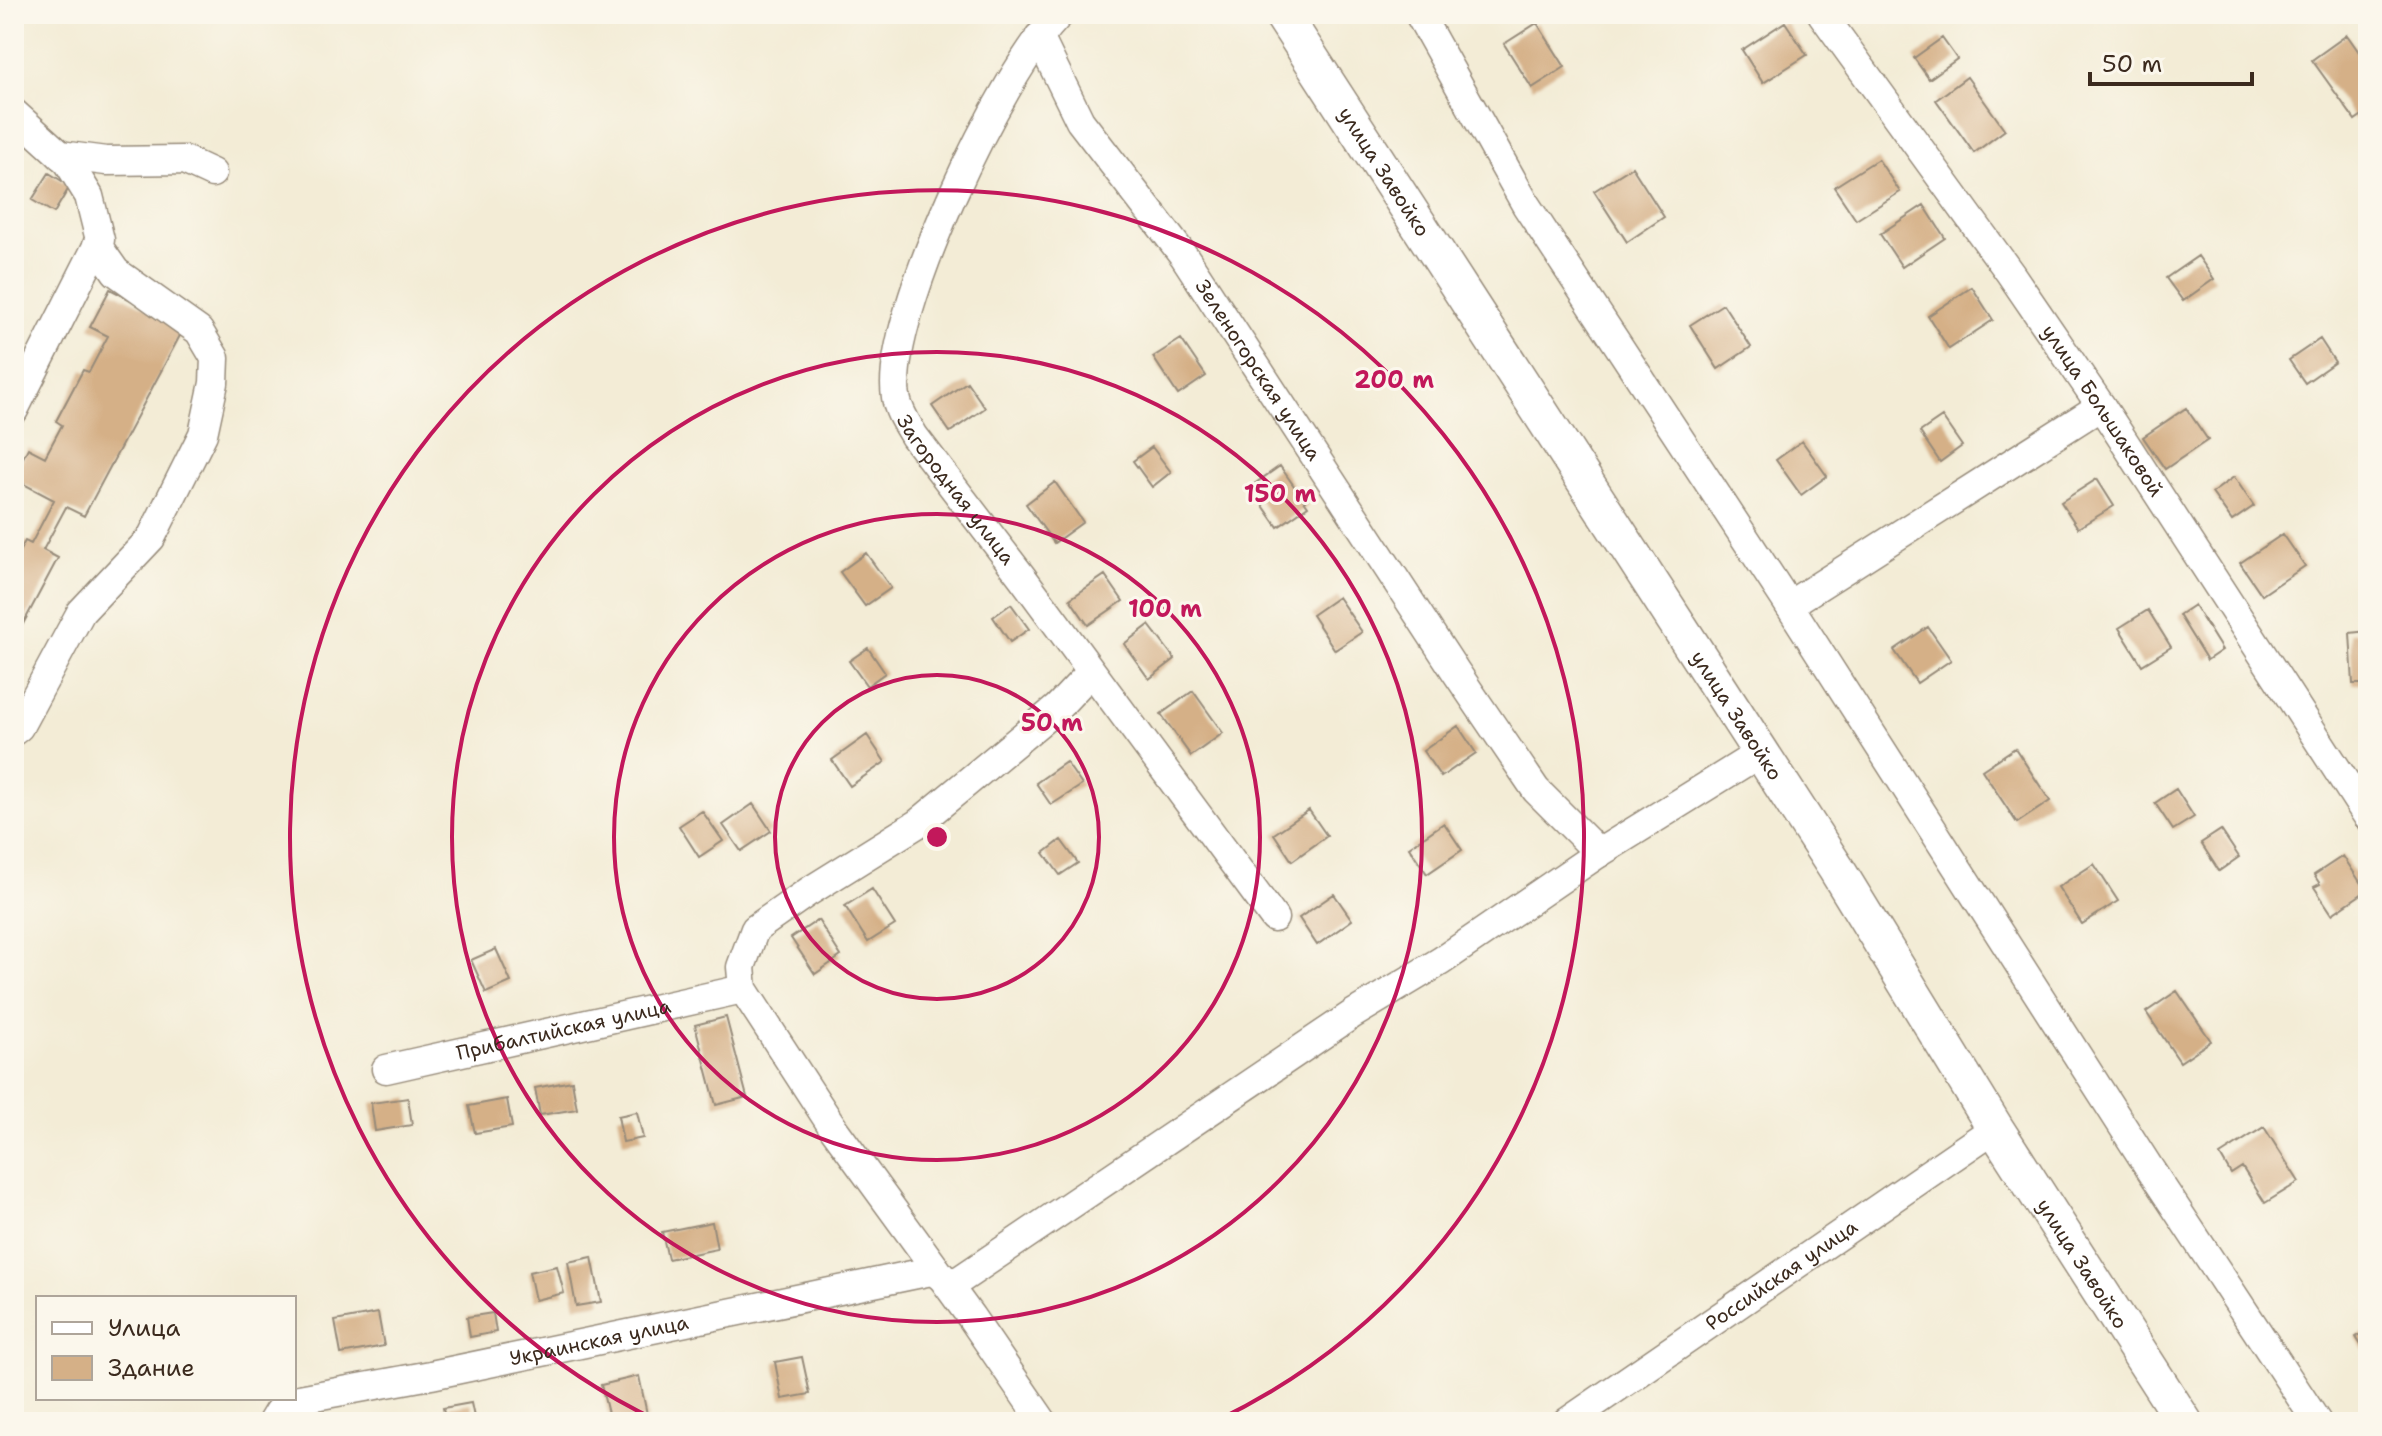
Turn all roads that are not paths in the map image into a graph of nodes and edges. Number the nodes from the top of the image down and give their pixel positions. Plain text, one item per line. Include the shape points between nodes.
1 (1060, 14) edge
2 (1282, 14) edge
3 (1419, 14) edge
4 (1822, 14) edge
5 (1039, 37) junction
6 (14, 113) edge
7 (60, 155) junction
8 (212, 173) dead end
9 (97, 245) junction
10 (2101, 406) junction
11 (14, 410) edge
12 (1789, 605) junction
13 (1091, 672) junction
14 (14, 731) edge
15 (1760, 753) junction
16 (2368, 817) edge
17 (1599, 853) junction
18 (1274, 918) dead end
19 (743, 989) junction
20 (386, 1069) dead end
21 (1995, 1128) junction
22 (938, 1273) junction
23 (272, 1422) edge
24 (1043, 1422) edge
25 (1567, 1422) edge
26 (2184, 1422) edge
27 (2317, 1422) edge

1 - 5 street, Загородная улица
2 - 15 main road, улица Завойко
3 - 12 street via 1526,205
4 - 10 street, улица Большаковой
5 - 13 street, Загородная улица via 1019,65 944,211 901,344 896,397 914,436
5 - 17 street, Зеленогорская улица via 1080,121 1184,256 1536,790
6 - 7 street
7 - 8 street via 106,161 184,160
7 - 9 street via 89,196
9 - 11 street
9 - 14 street via 116,272 199,331 215,358 214,383 203,434 151,538 81,612
10 - 12 street
10 - 16 street, улица Большаковой
12 - 27 street
13 - 18 street, Загородная улица
13 - 19 street via 1057,708 917,824 755,929 741,967
15 - 17 street, Украинская улица
15 - 21 main road, улица Завойко
17 - 22 street, Украинская улица via 958,1281
19 - 20 street, Прибалтийская улица
19 - 22 street via 834,1129
21 - 25 street, Российская улица
21 - 26 main road, улица Завойко
22 - 23 street, Украинская улица via 299,1399
22 - 24 street

